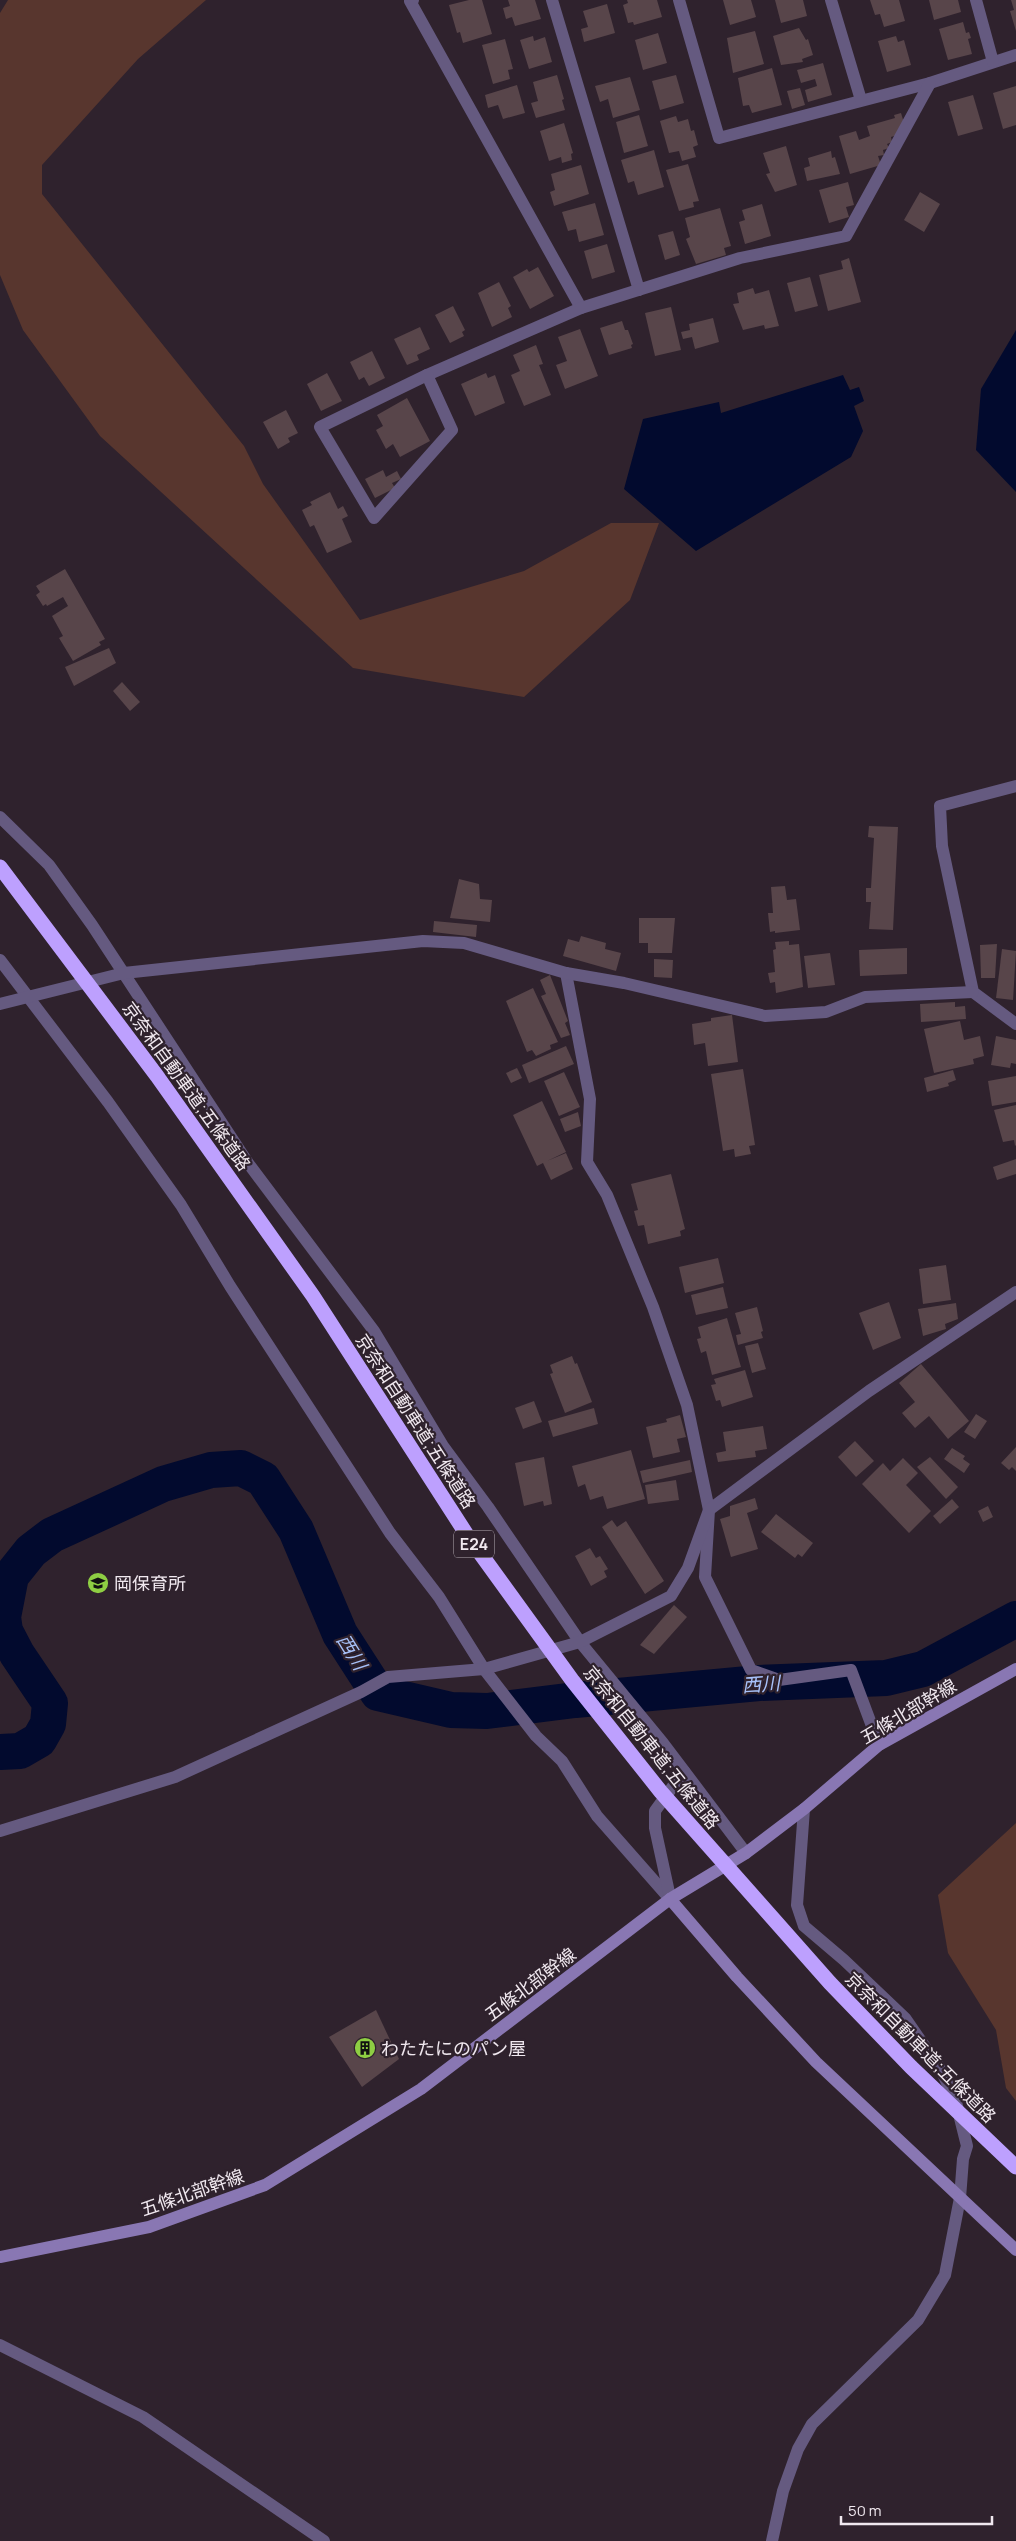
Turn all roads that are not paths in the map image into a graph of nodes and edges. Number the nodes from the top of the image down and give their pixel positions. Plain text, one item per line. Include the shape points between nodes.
1 (413, 0) edge
2 (552, 0) edge
3 (679, 0) edge
4 (831, 0) edge
5 (976, 0) edge
6 (1016, 55) edge
7 (993, 62) junction
8 (930, 83) junction
9 (861, 100) junction
10 (639, 290) junction
11 (581, 308) junction
12 (427, 375) junction
13 (1016, 786) edge
14 (0, 816) edge
15 (0, 867) edge
16 (0, 960) edge
17 (566, 973) junction
18 (124, 974) junction
19 (973, 992) junction
20 (28, 996) junction
21 (0, 1004) edge
22 (1016, 1024) edge
23 (1016, 1292) edge
24 (709, 1510) junction
25 (580, 1642) junction
26 (484, 1669) junction
27 (1016, 1670) edge
28 (879, 1746) junction
29 (684, 1771) junction
30 (804, 1808) junction
31 (0, 1831) edge
32 (746, 1854) junction
33 (670, 1899) junction
34 (1016, 2167) edge
35 (960, 2198) junction
36 (1016, 2250) edge
37 (0, 2257) edge
38 (0, 2345) edge
39 (324, 2541) edge
40 (772, 2541) edge

1 - 11 street via 410,1
2 - 10 street
3 - 9 street via 719,138
4 - 9 street
5 - 7 street
6 - 7 street
7 - 8 street
8 - 9 street
8 - 10 street via 846,236 740,258
10 - 11 street
11 - 12 street
12 - 12 street via 452,430 374,518 320,426
13 - 19 street via 940,806 942,846
14 - 18 street via 49,865
15 - 34 highway, 京奈和自動車道;五條道路 / E24, bridge via 157,1076 286,1257 468,1535 572,1680 661,1792 817,1968 911,2067
16 - 20 street
17 - 18 street via 464,943 423,941
17 - 19 street via 765,1016 826,1012 865,998
17 - 24 street via 590,1099 587,1162 607,1195 653,1307 687,1405
18 - 20 street
18 - 25 street via 248,1163 374,1331 443,1446
19 - 22 street
20 - 21 street
20 - 26 street via 181,1205 379,1517 439,1597
23 - 24 street via 870,1391
24 - 25 street via 688,1568 671,1596
24 - 28 street via 704,1577 751,1670 779,1680 851,1670
25 - 26 street
25 - 29 street
26 - 31 street via 388,1677 362,1692 175,1777
26 - 33 street via 536,1736 562,1760 597,1816
27 - 28 street, 五條北部幹線
28 - 30 street, 五條北部幹線
29 - 32 street
29 - 33 street via 655,1811 655,1828
30 - 32 street, 五條北部幹線
30 - 35 street via 797,1905 804,1926 905,2018 941,2070 956,2102 968,2146 963,2159
32 - 33 street, 五條北部幹線
33 - 35 street via 736,1977 816,2062
33 - 37 street, 五條北部幹線 via 421,2089 266,2186 149,2227
35 - 36 street
35 - 40 street via 945,2274 918,2320 812,2424 798,2449 783,2491
38 - 39 street via 143,2417

